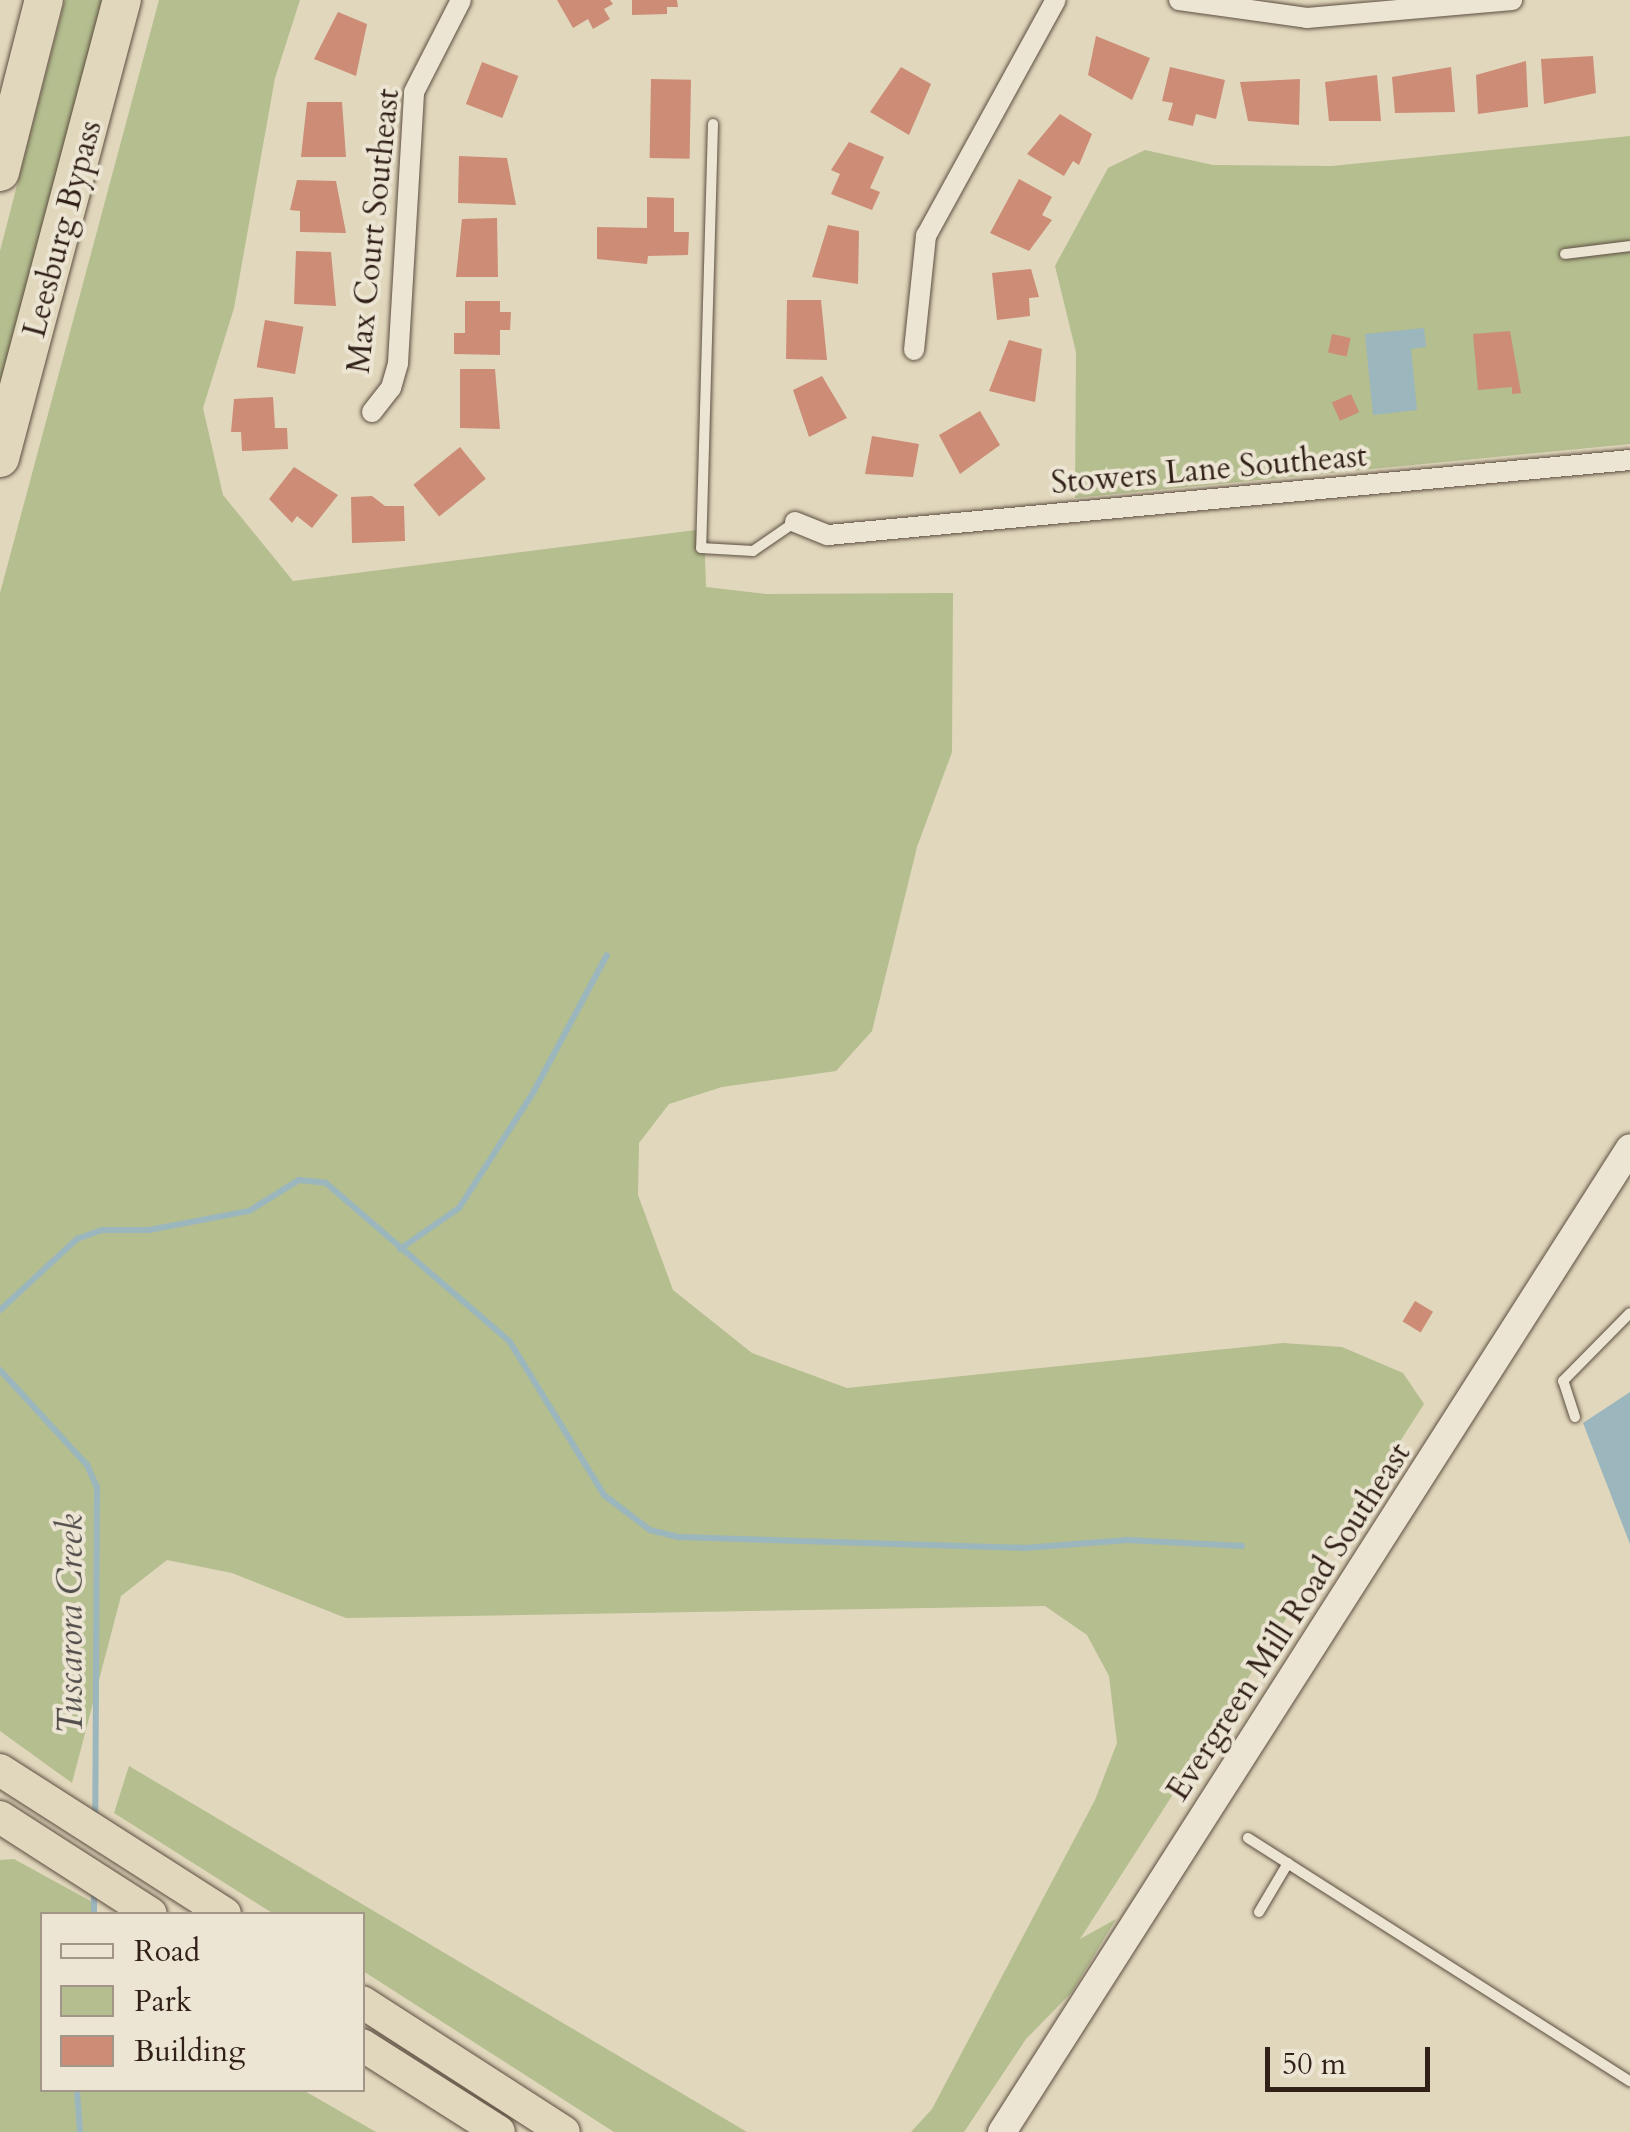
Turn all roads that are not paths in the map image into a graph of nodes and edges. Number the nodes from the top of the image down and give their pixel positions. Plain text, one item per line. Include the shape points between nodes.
1 (44, 0) edge
2 (122, 0) edge
3 (461, 0) edge
4 (1056, 0) edge
5 (1179, 0) edge
6 (1512, 0) edge
7 (714, 124) dead end
8 (0, 172) edge
9 (1630, 246) edge
10 (1565, 254) dead end
11 (914, 350) dead end
12 (372, 412) dead end
13 (0, 458) edge
14 (1630, 460) edge
15 (795, 522) joint
16 (1630, 1148) edge
17 (1630, 1314) edge
18 (1575, 1417) dead end
19 (0, 1770) edge
20 (0, 1817) edge
21 (1248, 1838) dead end
22 (40, 1843) junction
23 (0, 1844) edge
24 (1288, 1863) junction
25 (148, 1912) edge
26 (222, 1912) edge
27 (1259, 1912) dead end
28 (365, 2004) edge
29 (365, 2048) edge
30 (1630, 2081) edge
31 (499, 2132) edge
32 (564, 2132) edge
33 (1002, 2132) edge

1 - 8 highway
2 - 13 highway, Leesburg Bypass
3 - 12 street, Max Court Southeast via 433,43 414,92 398,362 391,388
4 - 11 street via 926,236
5 - 6 street via 1307,18
7 - 15 lane via 701,548 753,551
9 - 10 lane
14 - 15 street, Stowers Lane Southeast via 828,535
16 - 33 main road, Evergreen Mill Road Southeast
17 - 18 lane via 1563,1381
19 - 26 highway
20 - 22 highway
21 - 24 lane
22 - 23 highway
22 - 25 highway
24 - 27 lane
24 - 30 lane
28 - 32 highway
29 - 31 highway

